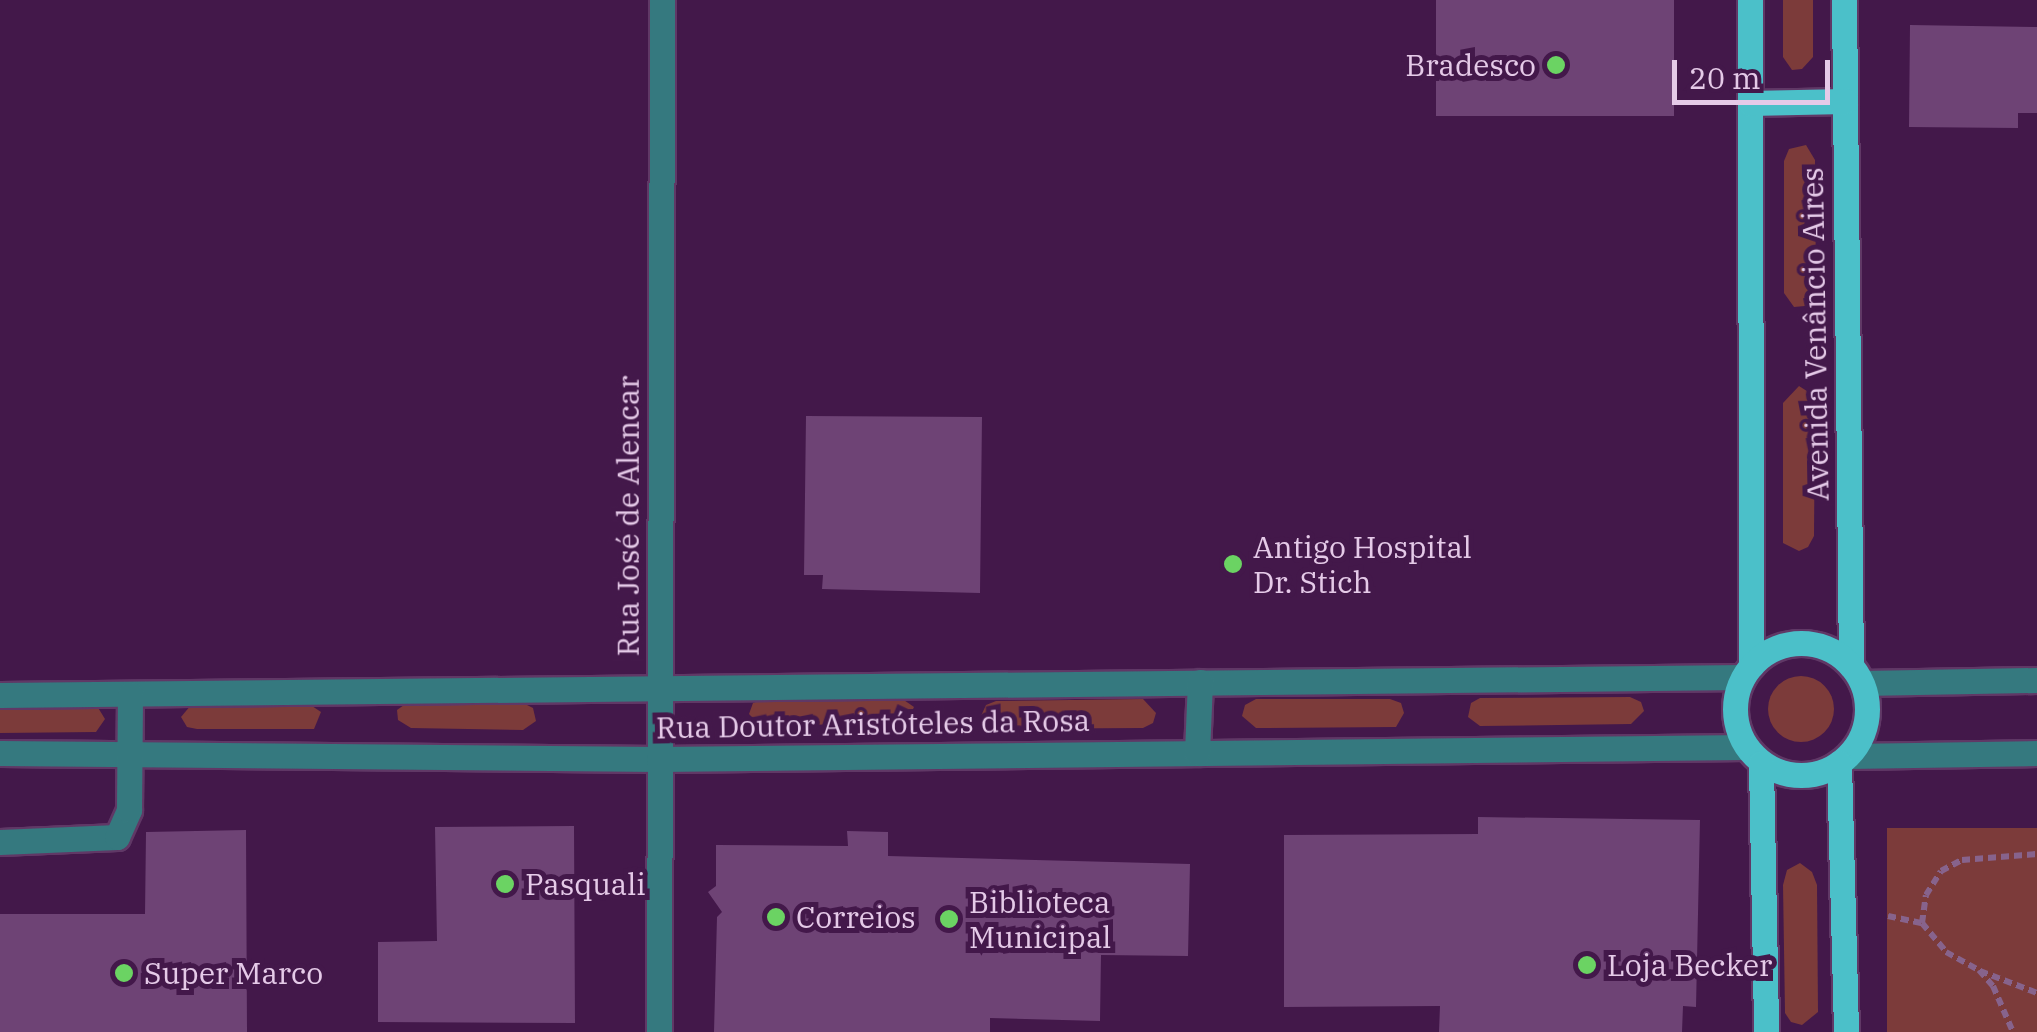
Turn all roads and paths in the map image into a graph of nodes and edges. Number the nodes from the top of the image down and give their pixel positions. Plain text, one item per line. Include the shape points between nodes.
1 (662, 0) edge
2 (1750, 0) edge
3 (1844, 0) edge
4 (1845, 101) junction
5 (1750, 103) junction
6 (1747, 672) junction
7 (1856, 675) junction
8 (2037, 680) edge
9 (1200, 682) junction
10 (660, 689) junction
11 (130, 694) junction
12 (0, 695) edge
13 (2037, 752) edge
14 (0, 753) edge
15 (131, 754) junction
16 (1197, 754) junction
17 (1754, 755) junction
18 (659, 759) junction
19 (1844, 760) junction
20 (0, 842) edge
21 (2037, 854) edge
22 (1888, 916) dead end
23 (1922, 922) junction
24 (1979, 970) junction
25 (2037, 993) edge
26 (659, 1032) edge
27 (1766, 1032) edge
28 (1846, 1032) edge
29 (2013, 1032) edge

1 - 10 street, Rua José de Alencar
2 - 5 main road, Avenida Venâncio Aires
3 - 4 main road, Avenida Venâncio Aires
4 - 5 main road
4 - 7 main road, Avenida Venâncio Aires
5 - 6 main road, Avenida Venâncio Aires
6 - 7 main road via 1764,654 1801,643 1820,645
6 - 9 street, Rua Doutor Aristóteles da Rosa
6 - 17 main road via 1734,706
7 - 8 street
7 - 19 main road via 1866,722
9 - 10 street, Rua Doutor Aristóteles da Rosa
9 - 16 street
10 - 11 street, Rua Doutor Aristóteles da Rosa
10 - 18 street, Rua José de Alencar
11 - 12 street, Rua Doutor Aristóteles da Rosa
11 - 15 street
13 - 19 street
14 - 15 street, Rua Doutor Aristóteles da Rosa
15 - 18 street, Rua Doutor Aristóteles da Rosa
15 - 20 street via 129,810 118,837
16 - 17 street, Rua Doutor Aristóteles da Rosa
16 - 18 street, Rua Doutor Aristóteles da Rosa
17 - 19 main road via 1782,774 1806,776
17 - 27 main road
18 - 26 street, Rua José de Alencar
19 - 28 main road
21 - 23 path via 1962,860 1941,872 1926,895
22 - 23 path
23 - 24 path via 1946,952
24 - 25 path
24 - 29 path

